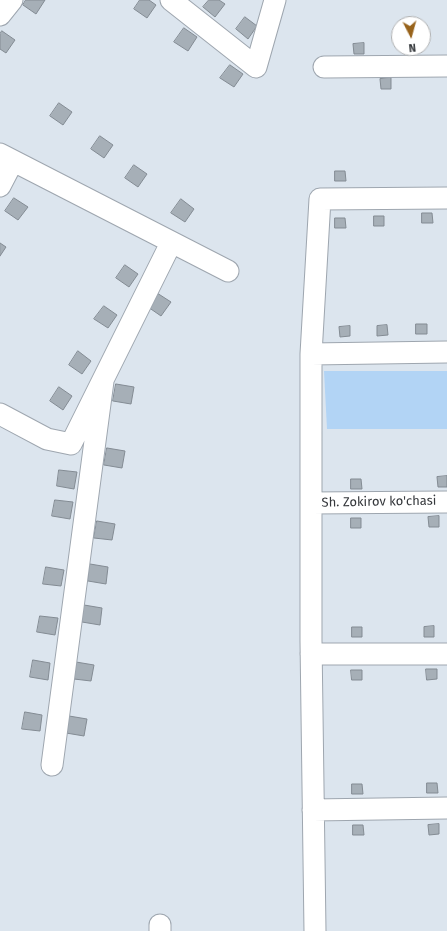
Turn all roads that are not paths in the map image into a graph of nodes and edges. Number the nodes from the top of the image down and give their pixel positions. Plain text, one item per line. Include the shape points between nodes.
1 (12, 0) edge
2 (171, 0) edge
3 (275, 0) edge
4 (0, 15) edge
5 (447, 66) edge
6 (324, 67) dead end
7 (7, 158) edge
8 (0, 186) edge
9 (447, 198) edge
10 (171, 243) junction
11 (228, 271) dead end
12 (447, 352) edge
13 (311, 354) junction
14 (103, 381) junction
15 (0, 414) edge
16 (447, 502) edge
17 (311, 503) junction
18 (311, 654) junction
19 (447, 654) edge
20 (52, 765) dead end
21 (447, 808) edge
22 (313, 810) junction
23 (315, 931) edge

1 - 4 street
2 - 3 street via 256,67
5 - 6 street
7 - 8 street
7 - 10 street
9 - 13 street via 320,199
10 - 11 street
10 - 14 street
12 - 13 street
13 - 17 street
14 - 15 street via 71,444 46,439
14 - 20 street
16 - 17 street, Sh. Zokirov ko'chasi
17 - 18 street
18 - 19 street
18 - 22 street
21 - 22 street
22 - 23 street

